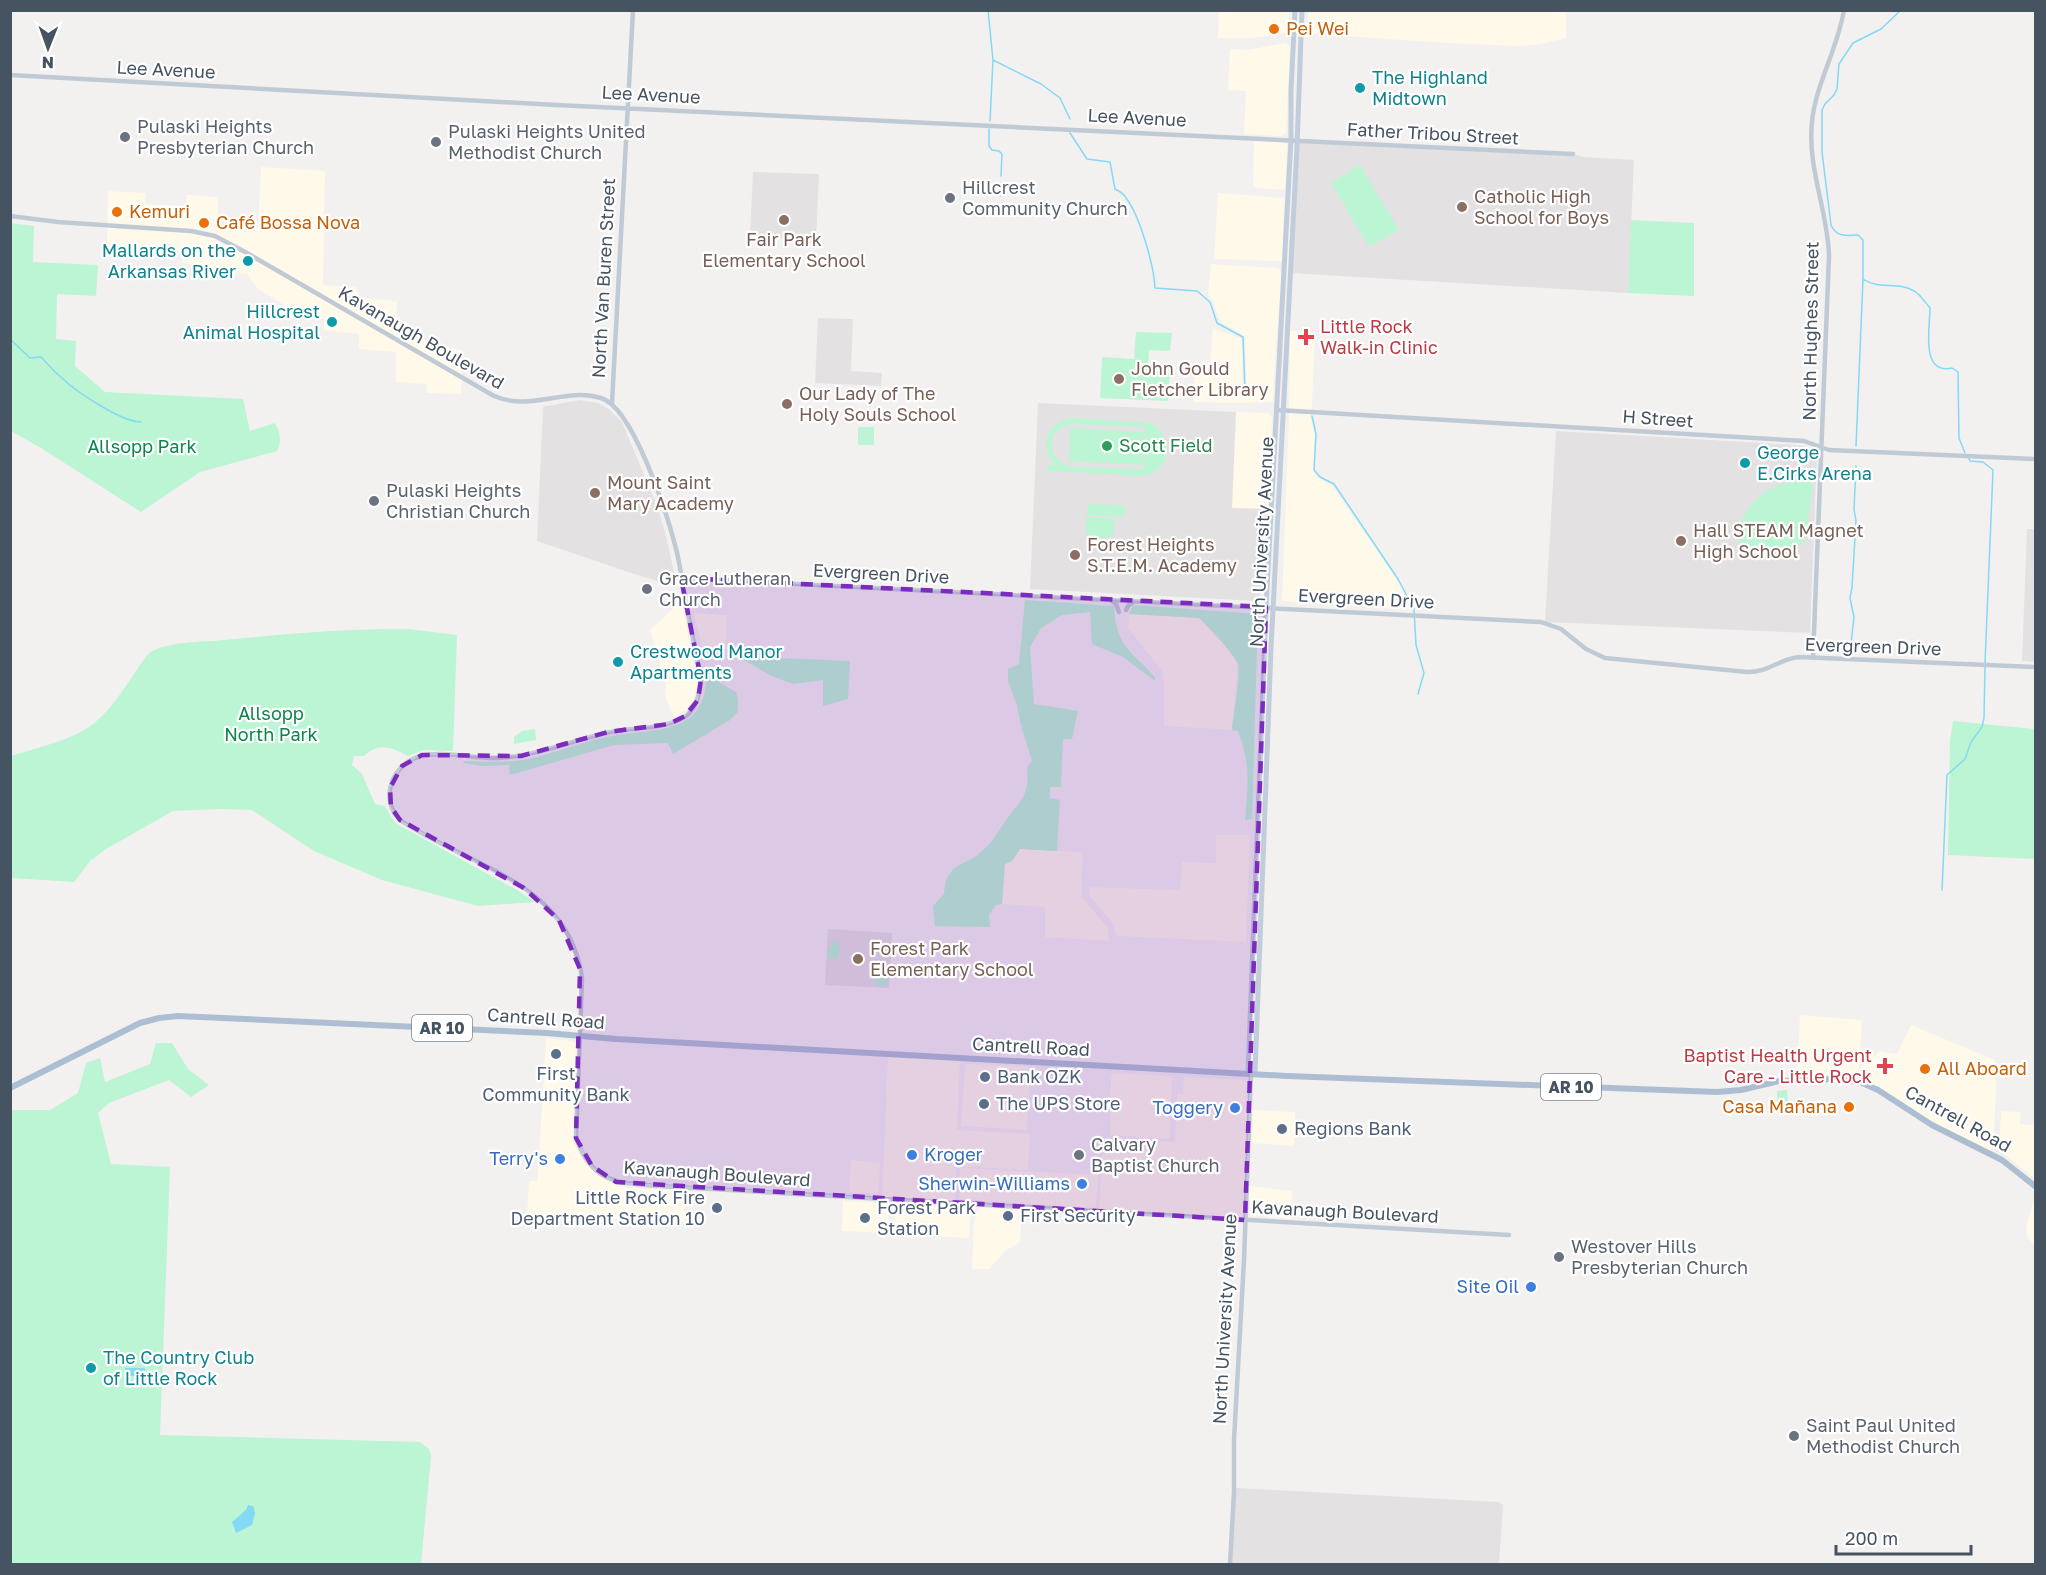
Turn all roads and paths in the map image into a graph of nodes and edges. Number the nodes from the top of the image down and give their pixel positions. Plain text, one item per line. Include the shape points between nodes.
1 (633, 10) edge
2 (1295, 10) edge
3 (1302, 10) edge
4 (1844, 10) edge
5 (10, 75) edge
6 (627, 107) junction
7 (1294, 140) junction
8 (1573, 154) dead end
9 (10, 216) edge
10 (612, 403) junction
11 (1277, 410) junction
12 (1284, 410) junction
13 (1821, 448) junction
14 (2036, 459) edge
15 (681, 578) junction
16 (1107, 599) junction
17 (1135, 600) junction
18 (1266, 607) junction
19 (1274, 607) junction
20 (1126, 610) dead end
21 (1119, 612) dead end
22 (1813, 658) junction
23 (2036, 667) edge
24 (580, 1035) junction
25 (1251, 1074) junction
26 (10, 1088) edge
27 (2036, 1187) edge
28 (1245, 1220) junction
29 (1509, 1235) dead end
30 (1230, 1564) edge

1 - 6 street, North Van Buren Street
2 - 7 main road, North University Avenue
3 - 7 main road, North University Avenue
4 - 13 street, North Hughes Street via 1811,131 1814,173 1828,244
5 - 6 street, Lee Avenue
6 - 7 street, Lee Avenue
6 - 10 street, North Van Buren Street
7 - 8 street, Father Tribou Street
7 - 11 main road, North University Avenue
7 - 12 main road, North University Avenue
9 - 10 street, Kavanaugh Boulevard via 210,235 500,399 536,402 580,394
10 - 15 street, Kavanaugh Boulevard via 632,430 658,495 676,548
11 - 12 street, H Street
11 - 18 main road, North University Avenue
12 - 13 street, H Street via 1804,441
12 - 19 main road, North University Avenue
13 - 14 street, H Street
13 - 22 street, North Hughes Street
15 - 16 street, Evergreen Drive
15 - 24 street, Kavanaugh Boulevard via 701,679 698,700 685,716 669,724 608,732 521,756 422,755 402,766 390,788 391,807 400,820 524,888 556,915 570,938 580,969
16 - 17 street, Evergreen Drive
16 - 21 street via 1116,604
17 - 18 street, Evergreen Drive
17 - 20 street
18 - 19 street, Evergreen Drive
18 - 25 main road, North University Avenue
19 - 22 street, Evergreen Drive via 1541,622 1561,629 1596,655 1620,661 1747,672 1762,671 1795,657
19 - 25 main road, North University Avenue
22 - 23 street, Evergreen Drive
24 - 25 main road, Cantrell Road / AR 10
24 - 26 main road, Cantrell Road / AR 10 via 178,1016 140,1023
24 - 28 street, Kavanaugh Boulevard via 576,1138 592,1166 616,1182
25 - 27 main road, Cantrell Road / AR 10 via 1717,1092 1779,1081 1850,1080 1871,1086 1932,1125 1990,1153
25 - 28 street, North University Avenue
28 - 29 street, Kavanaugh Boulevard
28 - 30 street, North University Avenue

